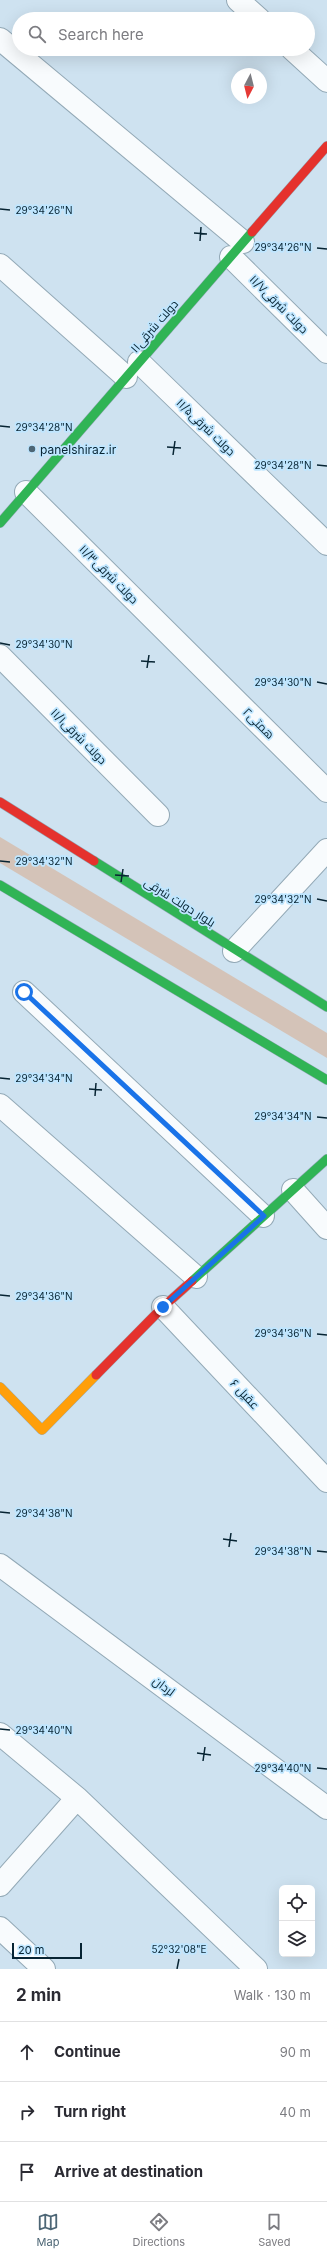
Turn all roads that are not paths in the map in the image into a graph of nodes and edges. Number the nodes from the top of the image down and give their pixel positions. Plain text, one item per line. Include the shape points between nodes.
1 (238, 0) edge
2 (251, 12) edge
3 (0, 39) edge
4 (12, 50) edge
5 (19, 56) edge
6 (300, 56) edge
7 (327, 81) edge
8 (327, 146) edge
9 (237, 250) junction
10 (0, 265) edge
11 (327, 352) edge
12 (133, 369) junction
13 (26, 492) junction
14 (3, 513) edge
15 (327, 544) edge
16 (0, 656) edge
17 (191, 656) joint
18 (327, 791) edge
19 (0, 802) edge
20 (158, 815) dead end
21 (327, 850) edge
22 (0, 885) edge
23 (234, 951) junction
24 (24, 992) dead end
25 (327, 1007) edge
26 (327, 1080) edge
27 (0, 1105) edge
28 (327, 1159) edge
29 (293, 1190) junction
30 (264, 1216) junction
31 (327, 1228) edge
32 (196, 1277) junction
33 (163, 1307) junction
34 (0, 1387) edge
35 (327, 1482) edge
36 (0, 1565) edge
37 (0, 1734) edge
38 (77, 1798) junction
39 (327, 1808) edge
40 (0, 1885) edge
41 (0, 1928) edge
42 (44, 1969) edge
43 (256, 1969) edge

1 - 2 street
3 - 4 street, ۱۱/۷دولت شرقی
5 - 9 street, ۱۱/۷دولت شرقی
6 - 7 street
8 - 9 street, ۱۱دولت شرقی
9 - 11 street, ۱۱/۷دولت شرقی
9 - 12 street, ۱۱دولت شرقی
10 - 12 street, ۱۱/۵دولت شرقی
12 - 13 street, ۱۱دولت شرقی
12 - 15 street, ۱۱/۵دولت شرقی
13 - 14 street, ۱۱دولت شرقی
13 - 17 street, ۱۱/۳دولت شرقی
16 - 20 street, ۱۱/۱دولت شرقی
17 - 18 street, ۲همتی
19 - 23 street, بلوار دولت شرقی
21 - 23 street
22 - 26 street
23 - 25 street, بلوار دولت شرقی
24 - 30 street
27 - 32 street
28 - 29 street
29 - 30 street
29 - 31 street
30 - 32 street
32 - 33 street
33 - 34 street via 42,1430
33 - 35 street, عقیل ۶
36 - 39 street, لردان
37 - 38 street
38 - 40 street
38 - 43 street
41 - 42 street

